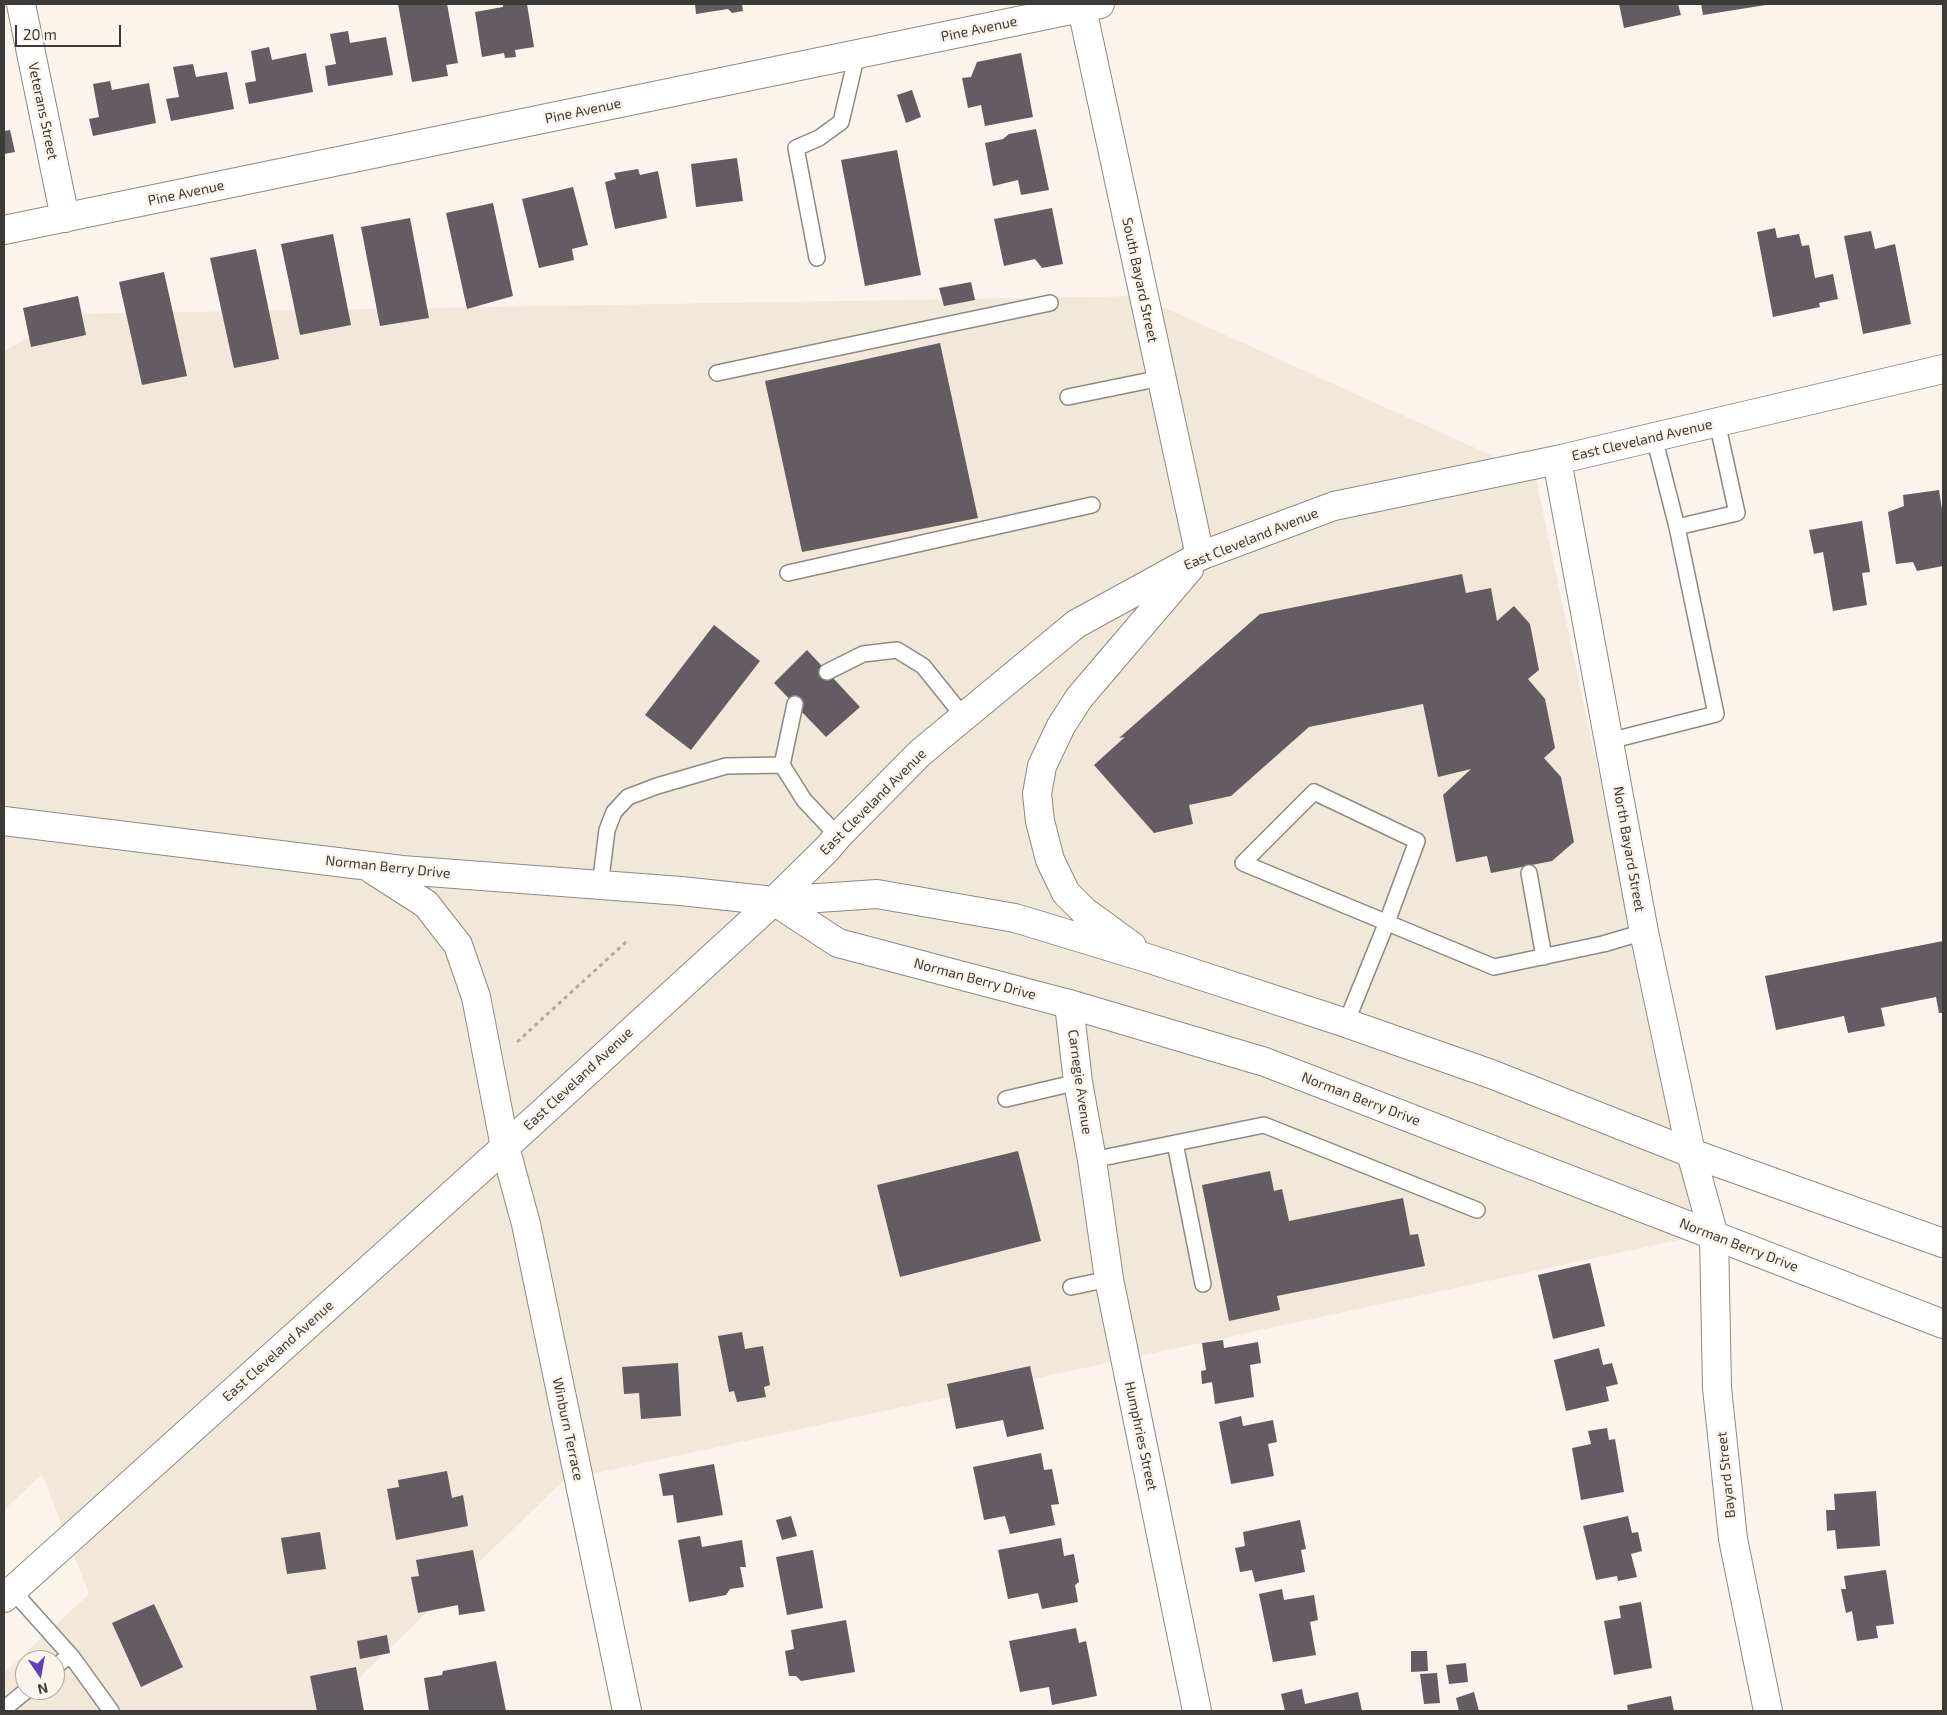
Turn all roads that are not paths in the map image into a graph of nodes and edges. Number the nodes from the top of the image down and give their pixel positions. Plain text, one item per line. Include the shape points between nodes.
1 (21, 4) edge
2 (1088, 5) edge
3 (857, 54) junction
4 (65, 218) junction
5 (4, 230) edge
6 (817, 258) dead end
7 (1050, 303) dead end
8 (1943, 370) edge
9 (717, 373) dead end
10 (1161, 378) junction
11 (1068, 397) dead end
12 (1717, 422) junction
13 (1654, 437) junction
14 (1557, 460) junction
15 (1092, 505) dead end
16 (1677, 527) junction
17 (1200, 556) junction
18 (788, 573) dead end
19 (827, 672) dead end
20 (795, 704) dead end
21 (964, 717) junction
22 (1609, 741) junction
23 (782, 765) junction
24 (4, 821) edge
25 (838, 836) junction
26 (368, 866) junction
27 (1529, 873) dead end
28 (600, 886) junction
29 (774, 901) junction
30 (1387, 922) junction
31 (1644, 932) junction
32 (1544, 956) junction
33 (1150, 959) junction
34 (1069, 1004) junction
35 (1346, 1024) junction
36 (1078, 1082) junction
37 (1006, 1099) dead end
38 (1175, 1143) junction
39 (505, 1147) junction
40 (1692, 1153) junction
41 (1092, 1160) junction
42 (1477, 1210) dead end
43 (1714, 1236) junction
44 (1943, 1243) edge
45 (1109, 1279) junction
46 (1203, 1284) dead end
47 (1071, 1287) dead end
48 (1943, 1324) edge
49 (8, 1594) edge
50 (70, 1655) junction
51 (65, 1659) edge
52 (15, 1700) edge
53 (4, 1709) edge
54 (105, 1709) edge
55 (627, 1711) edge
56 (1198, 1711) edge
57 (1768, 1711) edge

1 - 4 main road, Veterans Street
2 - 3 main road, Pine Avenue
2 - 10 main road, South Bayard Street
3 - 4 main road, Pine Avenue
3 - 6 lane via 841,122 819,138 796,148
4 - 5 main road, Pine Avenue
7 - 9 lane
8 - 12 main road, East Cleveland Avenue
10 - 11 lane
10 - 17 main road, South Bayard Street
12 - 13 main road, East Cleveland Avenue
12 - 16 lane via 1737,513
13 - 14 main road, East Cleveland Avenue
13 - 16 lane
14 - 17 main road, East Cleveland Avenue via 1334,506
14 - 22 main road, North Bayard Street
15 - 18 lane
16 - 22 lane via 1716,714
17 - 21 main road, East Cleveland Avenue via 1076,624
17 - 33 main road via 1080,698 1061,726 1042,766 1037,794 1050,860 1066,893 1084,912
19 - 21 lane via 863,654 897,650 923,666
20 - 23 lane
21 - 25 main road, East Cleveland Avenue via 920,753
22 - 31 main road, North Bayard Street
23 - 25 lane via 804,800
23 - 28 lane via 726,766 628,797 614,812 607,830
24 - 26 main road, Norman Berry Drive
25 - 29 main road, East Cleveland Avenue
26 - 28 main road, Norman Berry Drive
26 - 39 main road, Winburn Terrace via 426,904 458,945 476,997
27 - 32 lane
28 - 29 main road, Norman Berry Drive
29 - 33 main road, Norman Berry Drive via 878,894 1016,918
29 - 34 main road, Norman Berry Drive via 838,943
29 - 39 main road, East Cleveland Avenue
30 - 30 lane via 1417,841 1314,792 1243,863
30 - 32 lane via 1494,967
30 - 35 lane
31 - 32 lane
31 - 40 main road, North Bayard Street
33 - 35 main road, Norman Berry Drive
34 - 36 main road, Carnegie Avenue
34 - 43 main road, Norman Berry Drive via 1265,1062
35 - 40 main road, Norman Berry Drive via 1491,1074
36 - 37 lane
36 - 41 main road, Carnegie Avenue
38 - 41 lane
38 - 42 lane via 1264,1125
38 - 46 lane
39 - 49 main road, East Cleveland Avenue
39 - 55 main road, Winburn Terrace via 526,1224
40 - 43 main road, North Bayard Street
40 - 44 main road, Norman Berry Drive
41 - 45 main road, Humphries Street
43 - 48 main road, Norman Berry Drive
43 - 57 main road, Bayard Street via 1717,1388 1733,1539
45 - 47 lane
45 - 56 main road, Humphries Street
49 - 50 lane
50 - 51 lane
50 - 54 lane
52 - 53 lane

